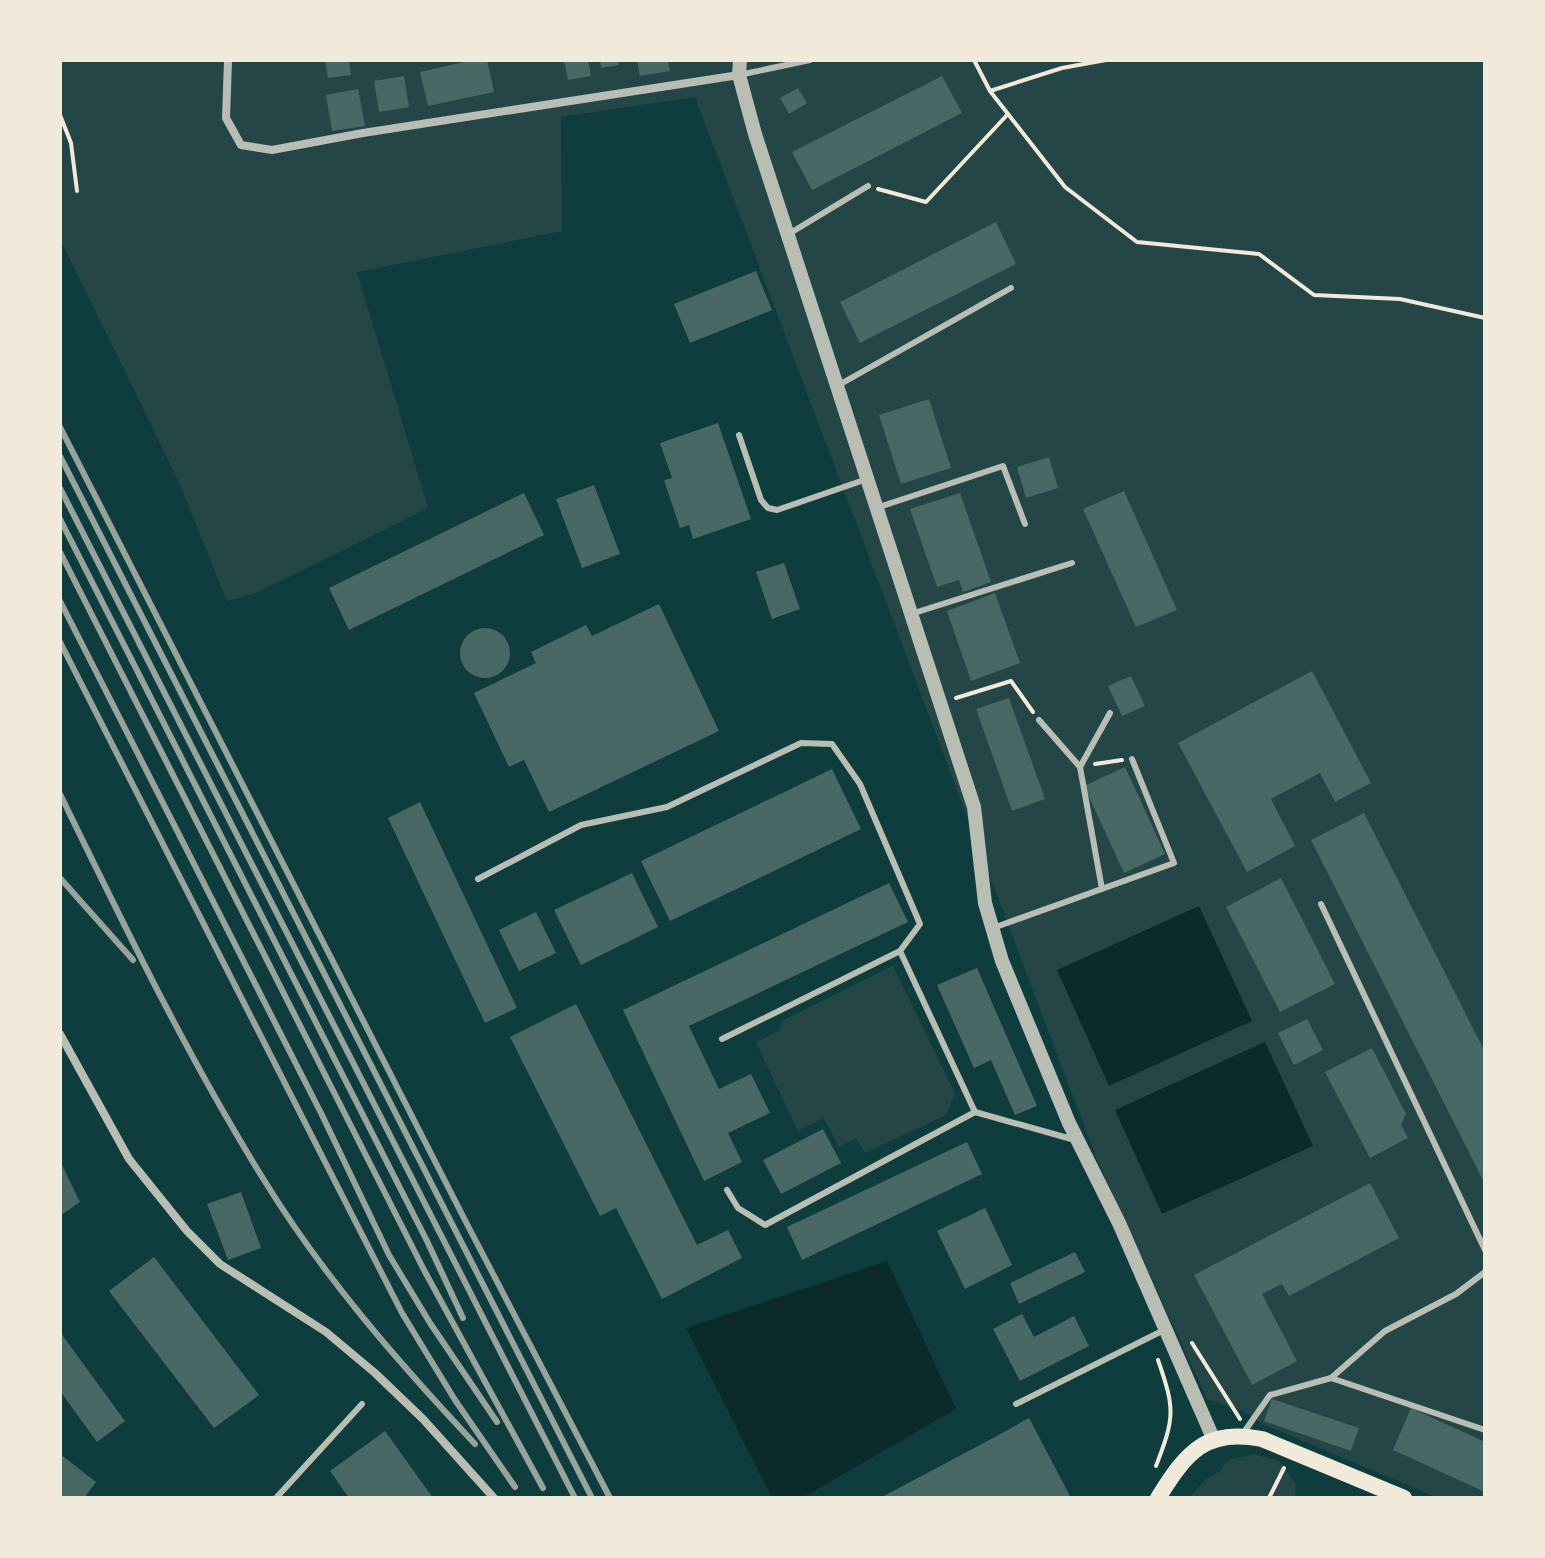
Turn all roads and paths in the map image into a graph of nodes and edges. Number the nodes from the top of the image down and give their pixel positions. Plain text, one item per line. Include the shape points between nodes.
1 (228, 60) edge
2 (810, 60) edge
3 (974, 60) edge
4 (1106, 60) edge
5 (739, 67) edge
6 (990, 91) junction
7 (1008, 114) junction
8 (60, 115) edge
9 (868, 186) joint
10 (77, 191) dead end
11 (787, 235) junction
12 (1011, 288) dead end
13 (1485, 318) edge
14 (837, 386) junction
15 (739, 435) dead end
16 (867, 479) junction
17 (876, 508) junction
18 (1025, 524) dead end
19 (1072, 563) dead end
20 (911, 614) junction
21 (940, 703) junction
22 (1110, 713) dead end
23 (1039, 720) joint
24 (1132, 759) joint
25 (1080, 767) junction
26 (478, 879) dead end
27 (1102, 889) junction
28 (1321, 904) dead end
29 (993, 928) junction
30 (900, 951) junction
31 (60, 1034) edge
32 (722, 1039) dead end
33 (975, 1112) junction
34 (1078, 1141) junction
35 (727, 1190) dead end
36 (1485, 1250) edge
37 (1485, 1272) edge
38 (1167, 1329) junction
39 (1151, 1337) junction
40 (1189, 1339) dead end
41 (1331, 1378) junction
42 (362, 1404) dead end
43 (1016, 1404) dead end
44 (1246, 1429) junction
45 (1485, 1430) edge
46 (1213, 1438) junction
47 (1286, 1462) dead end
48 (1155, 1470) dead end
49 (276, 1498) edge
50 (494, 1498) edge
51 (1158, 1498) edge
52 (1269, 1498) edge
53 (1404, 1498) edge

1 - 5 street via 226,118 241,145 272,150
2 - 5 lane
3 - 6 path
4 - 6 path
5 - 11 street
6 - 7 path
7 - 9 path via 926,202
7 - 13 path via 1065,187 1137,242 1259,254 1314,295 1400,299
8 - 10 path via 71,143
9 - 11 lane
11 - 14 street
12 - 14 lane
14 - 16 street
15 - 16 lane via 768,508 777,510
16 - 17 street
17 - 18 lane via 1003,466
17 - 20 street
19 - 20 lane
20 - 21 street
21 - 23 path via 1011,681
21 - 29 street via 974,807 985,903
22 - 25 lane
23 - 25 lane
24 - 25 path
24 - 27 lane via 1174,863
25 - 27 lane
26 - 30 lane via 581,825 667,807 801,743 832,744 860,784 920,924
27 - 29 lane
28 - 36 lane
29 - 34 street
30 - 32 lane
30 - 33 lane
31 - 50 street via 129,1159 187,1231 220,1264 326,1332 375,1373
33 - 34 lane
33 - 35 lane via 765,1225 738,1208
34 - 38 street
37 - 41 lane via 1456,1294 1385,1331
38 - 39 lane
38 - 46 street
39 - 43 lane
39 - 48 path via 1170,1395 1171,1427
40 - 44 path
41 - 44 lane via 1270,1395
41 - 45 lane
42 - 49 lane
44 - 46 main road
44 - 53 main road
46 - 51 main road via 1189,1453
47 - 52 path

